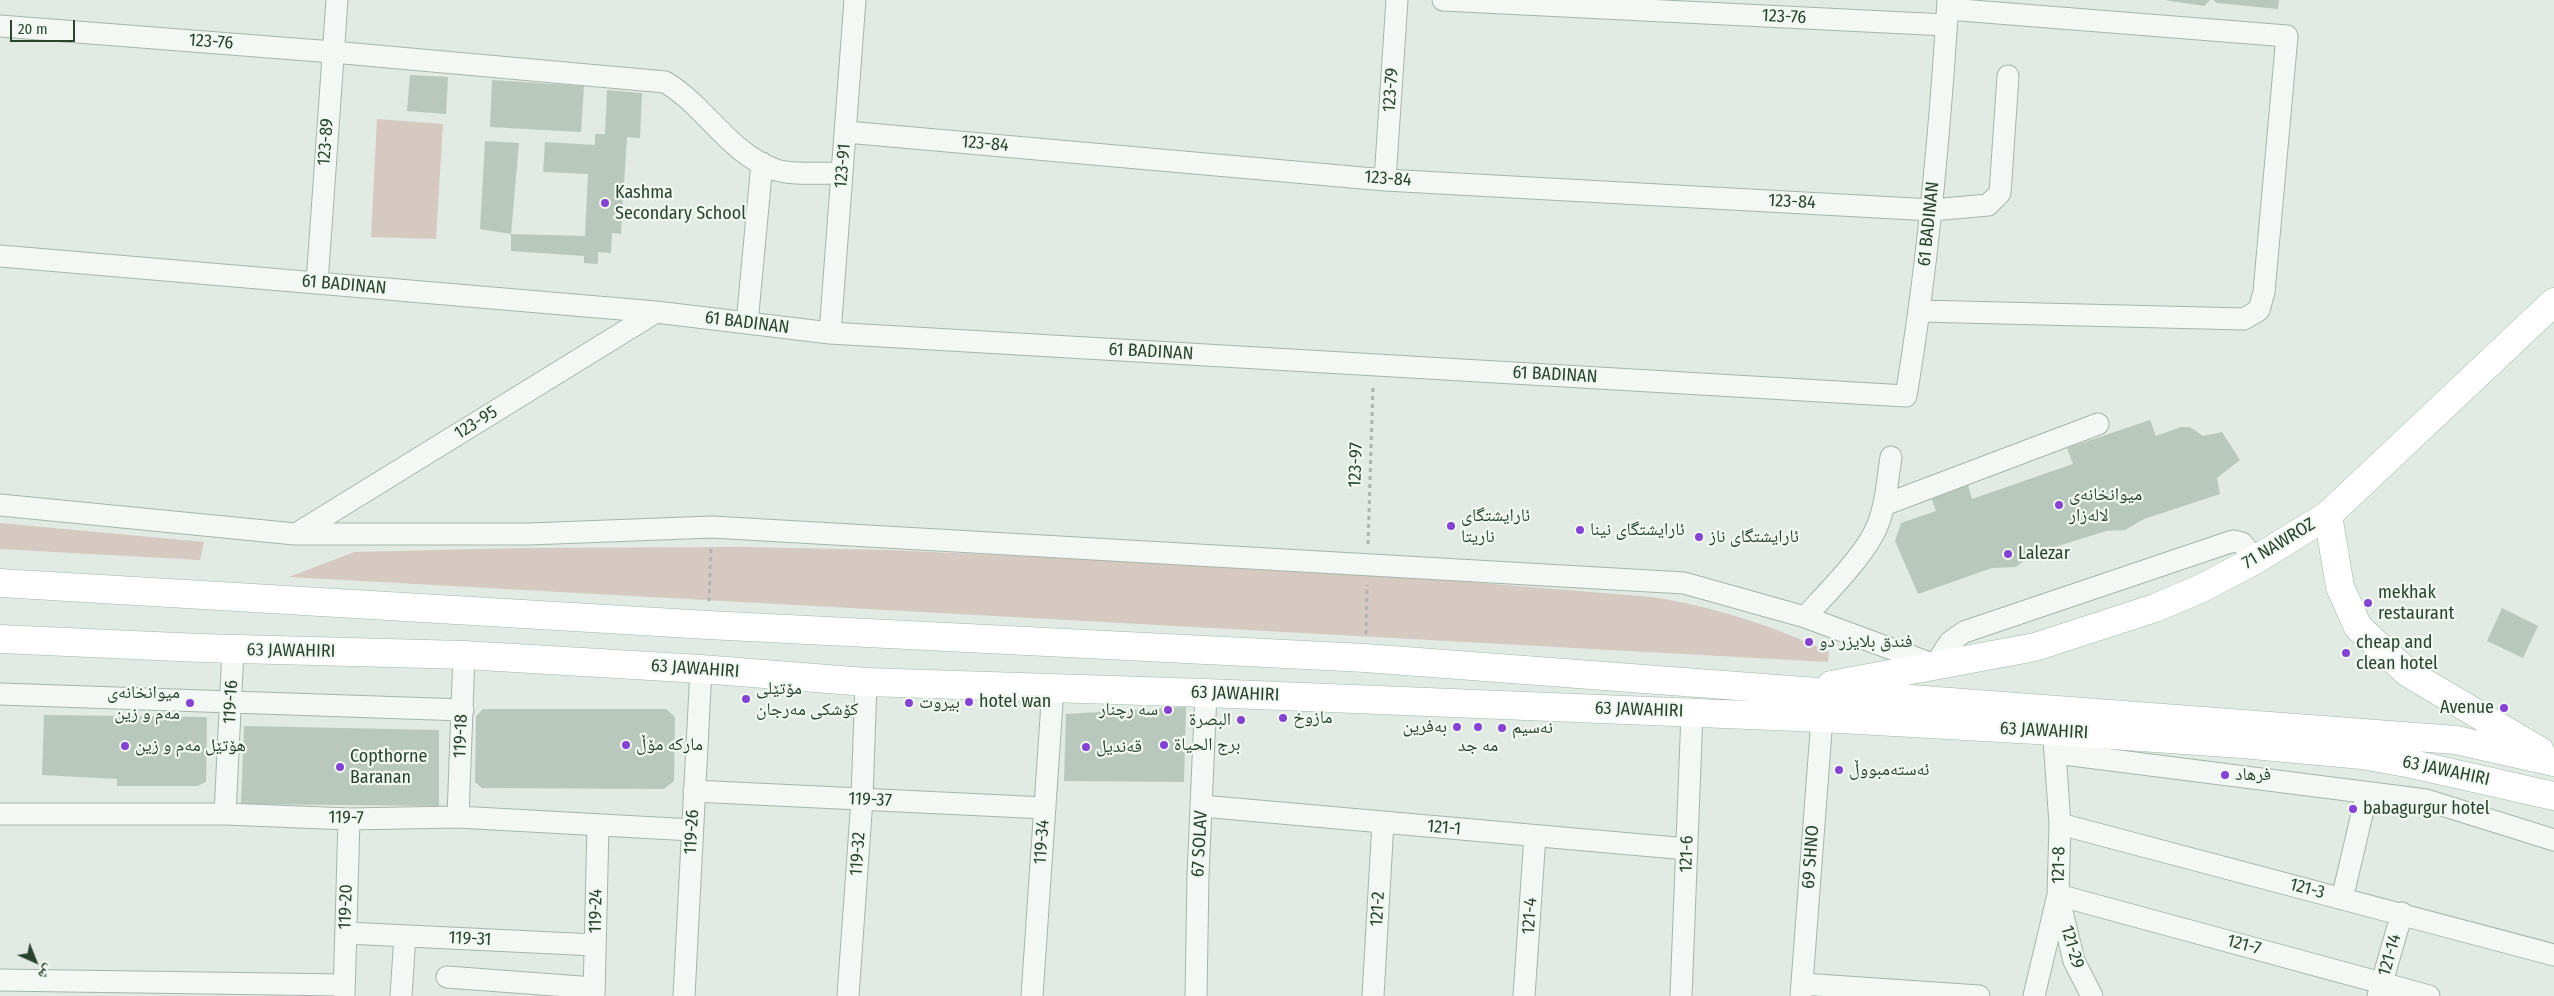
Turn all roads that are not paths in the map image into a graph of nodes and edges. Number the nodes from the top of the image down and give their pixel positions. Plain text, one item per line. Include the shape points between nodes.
1 (337, 0) edge
2 (855, 0) edge
3 (1396, 0) edge
4 (1443, 0) edge
5 (1947, 11) edge
6 (0, 26) edge
7 (332, 52) junction
8 (2008, 76) dead end
9 (846, 132) junction
10 (762, 163) junction
11 (842, 173) junction
12 (1385, 180) junction
13 (1932, 210) junction
14 (0, 256) edge
15 (317, 283) junction
16 (2554, 302) edge
17 (1920, 311) junction
18 (656, 312) junction
19 (747, 323) junction
20 (830, 333) junction
21 (2098, 424) dead end
22 (1891, 457) dead end
23 (0, 505) edge
24 (1884, 505) junction
25 (2328, 515) junction
26 (296, 534) junction
27 (2256, 560) junction
28 (0, 583) edge
29 (1805, 616) junction
30 (0, 639) edge
31 (233, 649) junction
32 (464, 655) junction
33 (1935, 665) junction
34 (701, 669) junction
35 (866, 682) junction
36 (1053, 688) junction
37 (1796, 691) junction
38 (1206, 693) junction
39 (0, 694) edge
40 (231, 703) junction
41 (463, 710) junction
42 (1692, 713) junction
43 (1924, 713) junction
44 (1822, 718) junction
45 (2055, 742) junction
46 (2554, 761) edge
47 (694, 791) junction
48 (2367, 792) junction
49 (2554, 796) edge
50 (862, 799) junction
51 (1202, 806) junction
52 (1045, 808) junction
53 (0, 814) edge
54 (225, 814) junction
55 (458, 817) junction
56 (349, 818) junction
57 (1382, 822) junction
58 (2060, 824) junction
59 (598, 825) junction
60 (692, 830) junction
61 (1534, 836) junction
62 (2554, 840) edge
63 (1687, 850) junction
64 (2058, 895) junction
65 (2342, 899) junction
66 (2402, 913) junction
67 (346, 933) junction
68 (405, 936) junction
69 (595, 945) junction
70 (2554, 956) edge
71 (447, 977) dead end
72 (0, 980) edge
73 (2380, 989) edge
74 (1801, 990) edge
75 (344, 991) edge
76 (594, 992) edge
77 (401, 996) edge
78 (684, 996) edge
79 (848, 996) edge
80 (1032, 996) edge
81 (1196, 996) edge
82 (1373, 996) edge
83 (1524, 996) edge
84 (1681, 996) edge
85 (1979, 996) edge
86 (2034, 996) edge
87 (2092, 996) edge
88 (2429, 996) edge

1 - 7 street, 123-89
2 - 9 street, 123-91
3 - 12 street, 123-79
4 - 5 street, 123-76
5 - 13 street, 61 BADINAN
5 - 17 street, 123-76 via 2287,36 2266,272 2259,310 2244,319
6 - 7 street, 123-76
7 - 10 street, 123-76 via 665,82 680,91 749,157
7 - 15 street, 123-89
8 - 13 street, 123-84 via 2000,193 1988,205
9 - 11 street, 123-91
9 - 12 street, 123-84
10 - 11 street, 123-76 via 778,171
10 - 19 street
11 - 20 street, 123-91
12 - 13 street, 123-84
13 - 17 street, 61 BADINAN
14 - 15 street, 61 BADINAN
15 - 18 street, 61 BADINAN
16 - 25 main road, 71 NAWROZ
17 - 20 street, 61 BADINAN via 1906,396
18 - 19 street, 61 BADINAN
18 - 26 street, 123-95
19 - 20 street, 61 BADINAN
21 - 24 street
22 - 24 street
23 - 26 street
24 - 29 street via 1874,533 1840,580
25 - 27 main road, 71 NAWROZ
25 - 46 main road via 2340,587 2358,627 2408,673
26 - 29 street via 529,534 712,527 1684,583
27 - 33 main road, 71 NAWROZ via 2194,591 2098,628 2035,647
27 - 33 street via 2242,543 2233,541 1964,632 1950,642
28 - 37 main road, 63 JAWAHIRI via 708,625 1365,658
29 - 33 street
30 - 31 main road, 63 JAWAHIRI
31 - 32 main road, 63 JAWAHIRI
31 - 40 street, 119-16
32 - 34 main road, 63 JAWAHIRI
32 - 41 street, 119-18
33 - 37 main road, 71 NAWROZ
34 - 35 main road, 63 JAWAHIRI
34 - 47 street, 119-26
35 - 36 main road, 63 JAWAHIRI
35 - 50 street, 119-32
36 - 38 main road, 63 JAWAHIRI
36 - 52 street, 119-34
37 - 43 main road, 63 JAWAHIRI
38 - 42 main road, 63 JAWAHIRI
38 - 51 street, 67 SOLAV
39 - 40 street
40 - 41 street
40 - 54 street, 119-16
41 - 55 street, 119-18
42 - 44 main road, 63 JAWAHIRI
42 - 63 street, 121-6
43 - 44 main road, 63 JAWAHIRI
43 - 45 main road, 63 JAWAHIRI
43 - 46 main road, 63 JAWAHIRI via 2456,740
44 - 74 street, 69 SHNO
45 - 48 street
45 - 49 main road, 63 JAWAHIRI via 2242,744 2362,755
45 - 58 street, 121-8
47 - 50 street, 119-37
47 - 60 street, 119-26
48 - 62 street via 2426,800
48 - 65 street
50 - 52 street, 119-37
50 - 79 street, 119-32
51 - 57 street, 121-1
51 - 81 street, 67 SOLAV
52 - 80 street, 119-34
53 - 54 street, 119-7
54 - 56 street, 119-7
55 - 56 street, 119-7
55 - 59 street, 119-7
56 - 67 street, 119-20
57 - 61 street, 121-1
57 - 82 street, 121-2
58 - 64 street, 121-8
58 - 65 street, 121-3
59 - 60 street, 119-7
59 - 69 street, 119-24
60 - 78 street, 119-26
61 - 63 street, 121-1
61 - 83 street, 121-4
63 - 84 street, 121-6
64 - 73 street, 121-7
64 - 86 street, 121-8
64 - 87 street, 121-29 via 2074,961
65 - 66 street, 121-3
66 - 70 street, 121-3
66 - 73 street, 121-14
67 - 68 street, 119-31
67 - 75 street, 119-20
68 - 69 street, 119-31
68 - 77 street
69 - 76 street, 119-24
71 - 76 street
72 - 75 street
73 - 88 street, 121-7
74 - 85 street

